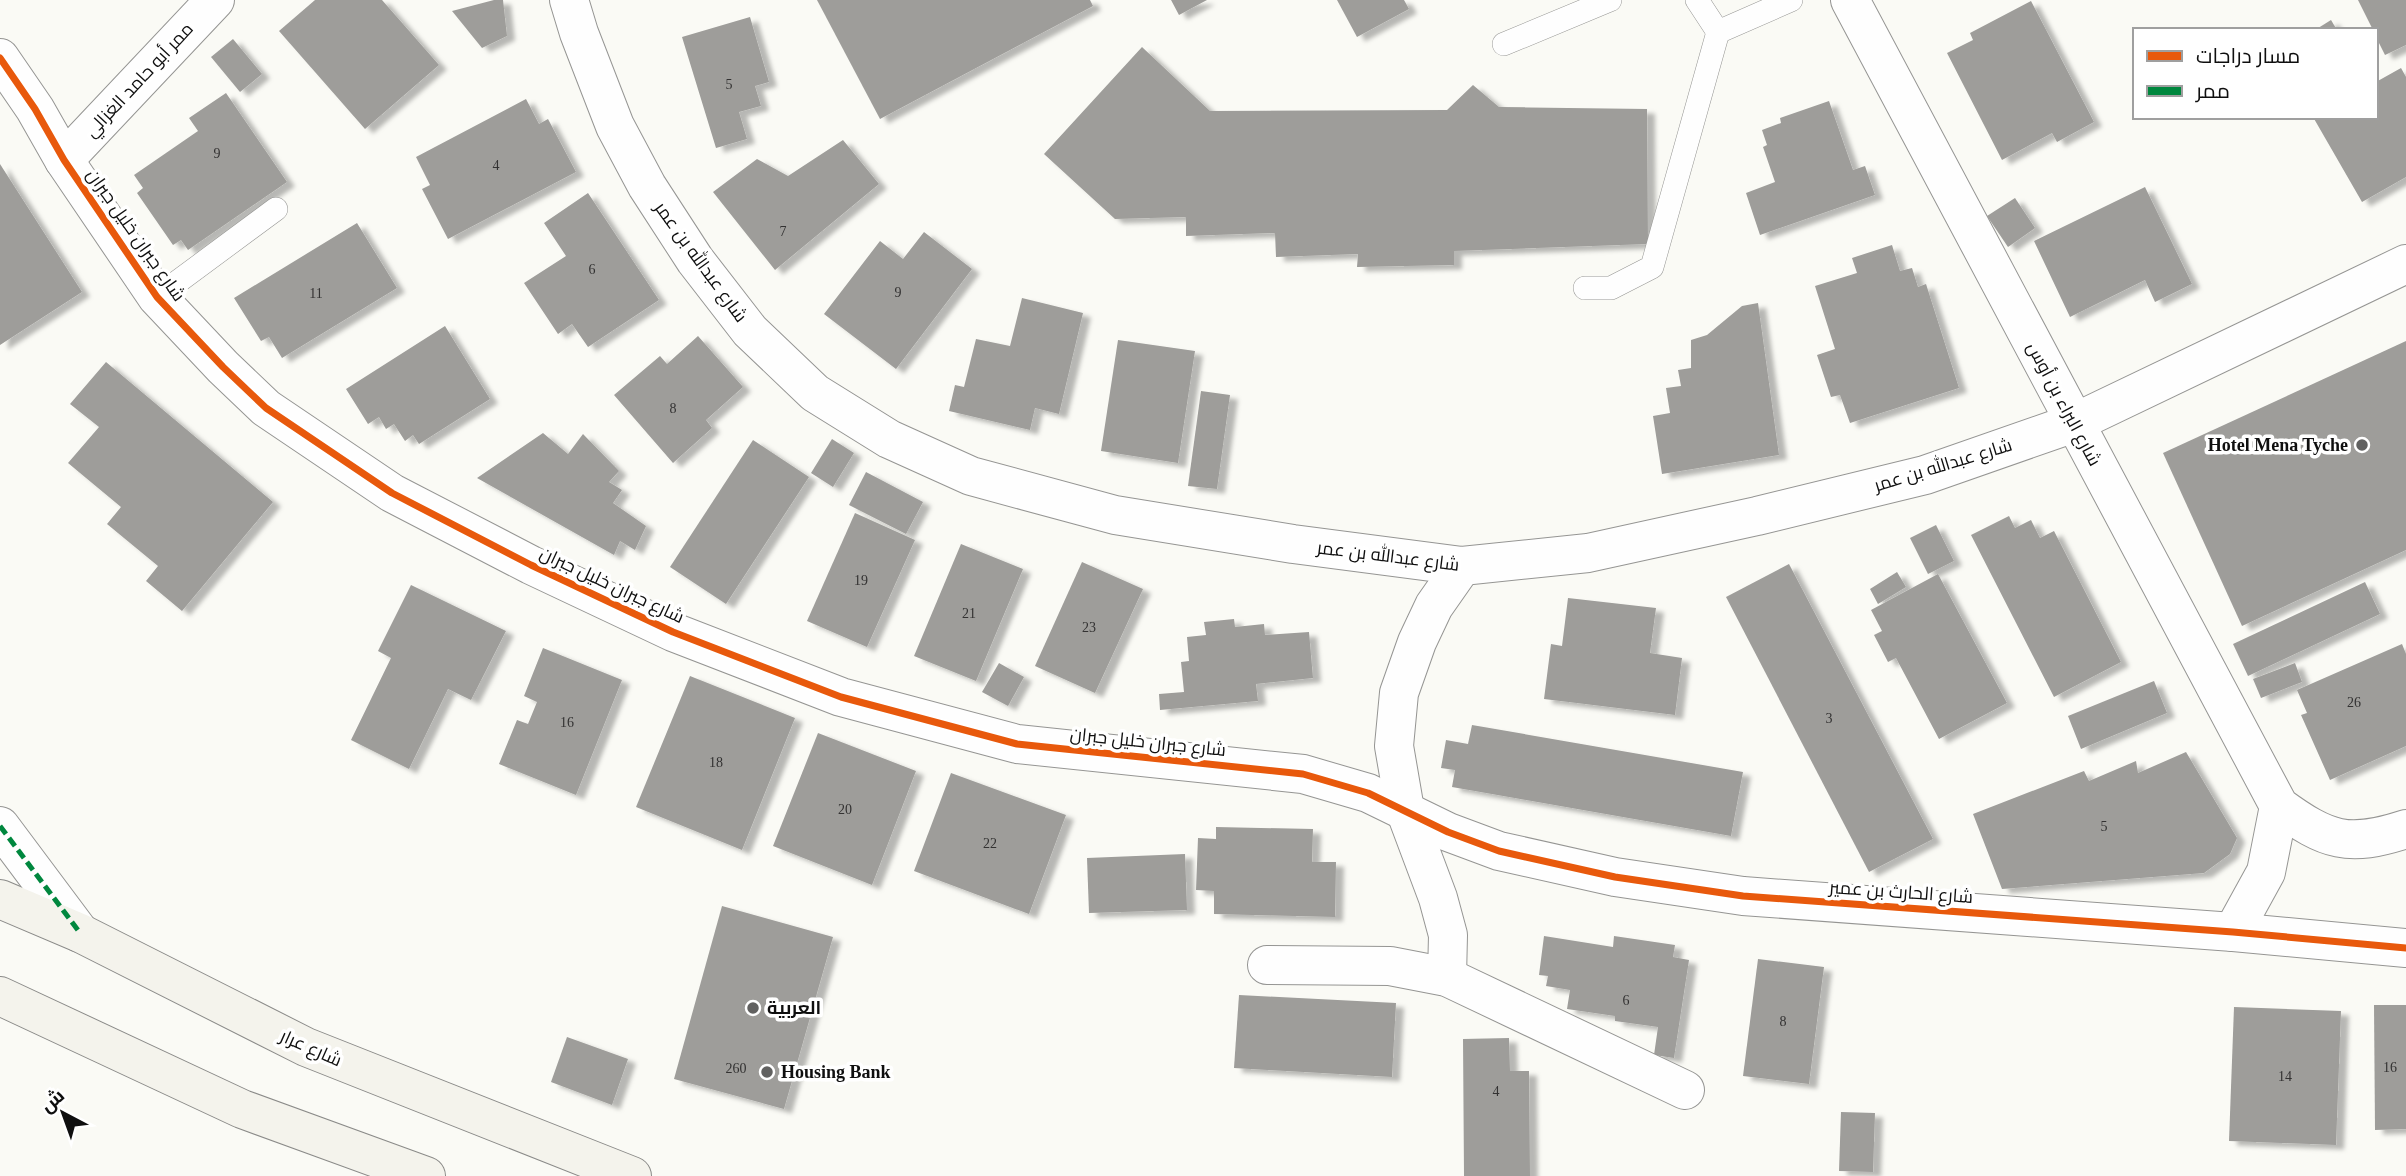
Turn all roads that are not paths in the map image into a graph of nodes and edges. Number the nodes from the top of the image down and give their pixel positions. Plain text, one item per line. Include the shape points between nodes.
1 (215, 0) edge
2 (569, 0) edge
3 (1610, 0) edge
4 (1698, 0) edge
5 (1791, 0) edge
6 (1864, 4) edge
7 (1718, 32) junction
8 (1504, 44) dead end
9 (0, 58) edge
10 (64, 160) junction
11 (276, 209) dead end
12 (2406, 264) edge
13 (1585, 288) dead end
14 (157, 297) junction
15 (2074, 423) junction
16 (1462, 566) junction
17 (2279, 806) junction
18 (1405, 810) junction
19 (0, 826) edge
20 (2406, 829) edge
21 (0, 899) edge
22 (2233, 932) junction
23 (80, 933) junction
24 (2406, 948) edge
25 (1267, 965) dead end
26 (1447, 977) junction
27 (0, 996) edge
28 (1685, 1090) dead end
29 (426, 1176) edge
30 (632, 1176) edge

1 - 10 street, ممر أبو حامد الغزالي
2 - 16 street, شارع عبدالله بن عمر via 615,126 647,187 750,331 815,393 889,439 971,476 1062,501 1115,515 1293,544
3 - 8 lane
4 - 7 lane
5 - 7 lane
6 - 15 street, شارع البراء بن أوس
7 - 13 lane via 1652,267 1611,288
9 - 10 street, شارع جبران خليل جبران
10 - 14 street, شارع جبران خليل جبران
11 - 14 lane
12 - 15 street, شارع عبدالله بن عمر
14 - 18 street, شارع جبران خليل جبران via 266,408 392,493 673,632 841,697 1017,744 1303,774 1368,793
15 - 16 street, شارع عبدالله بن عمر via 1925,475 1757,516 1588,553
15 - 17 street, شارع البراء بن أوس
16 - 18 street via 1416,642 1399,693 1394,746
17 - 20 street via 2327,836 2357,840
17 - 22 street via 2266,872
18 - 22 street, شارع الحارث بن عمير via 1499,851 1615,877 1743,896
18 - 26 street via 1448,935
19 - 23 street
21 - 23 main road, شارع عرار
22 - 24 street, شارع الحارث بن عمير
23 - 30 main road, شارع عرار via 306,1047
25 - 26 street via 1390,966
26 - 28 street
27 - 29 main road via 242,1109

